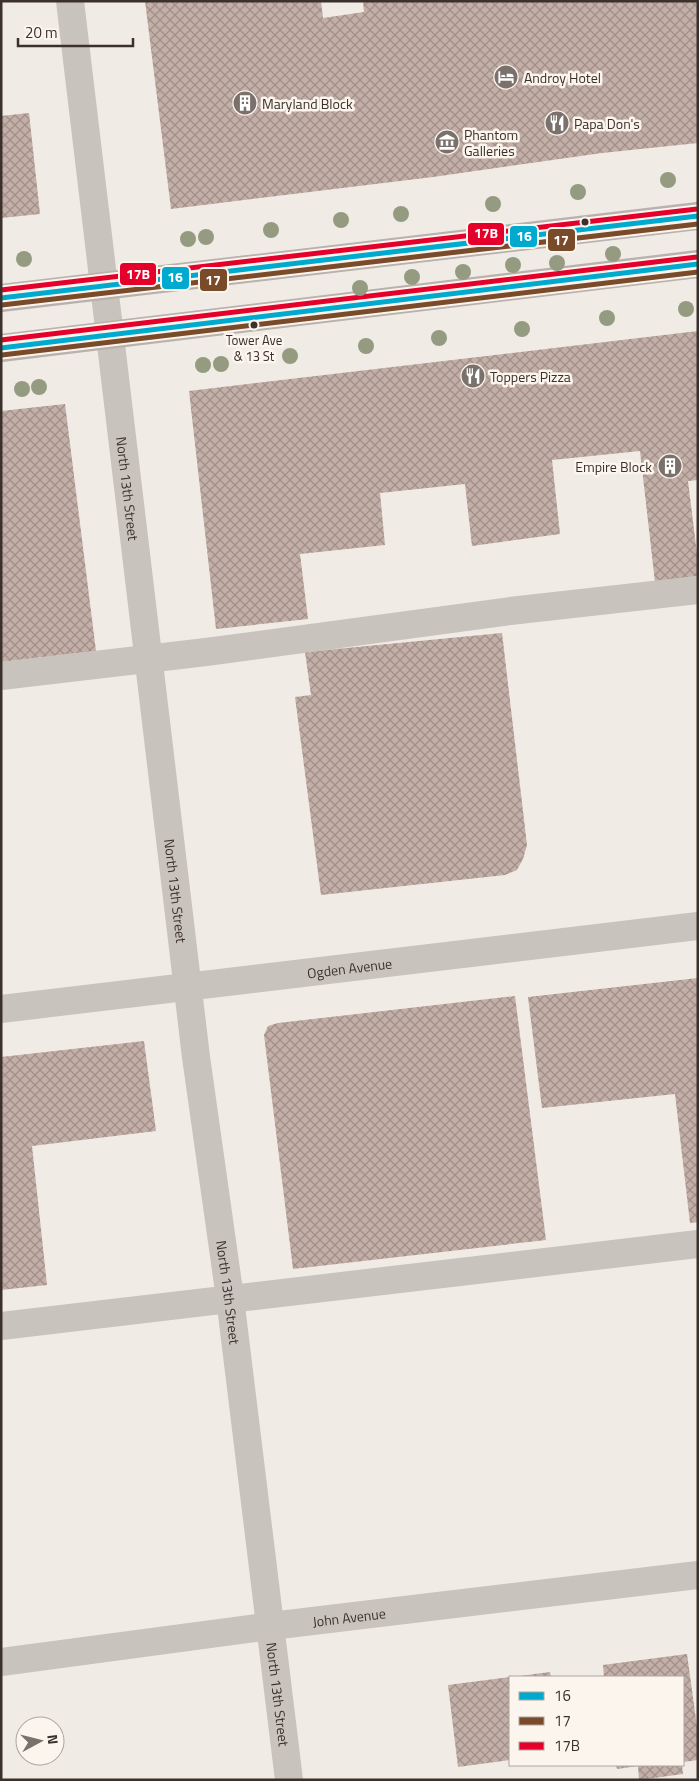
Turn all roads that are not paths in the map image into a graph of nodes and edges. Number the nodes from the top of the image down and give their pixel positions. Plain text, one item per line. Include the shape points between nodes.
1 (70, 1) edge
2 (698, 216) edge
3 (698, 264) edge
4 (104, 286) junction
5 (1, 298) edge
6 (110, 336) junction
7 (1, 348) edge
8 (698, 590) edge
9 (149, 659) junction
10 (1, 676) edge
11 (698, 926) edge
12 (188, 986) junction
13 (1, 1009) edge
14 (698, 1244) edge
15 (230, 1298) junction
16 (1, 1326) edge
17 (698, 1575) edge
18 (271, 1626) junction
19 (1, 1662) edge
20 (289, 1780) edge

1 - 4 street, North 13th Street
2 - 4 main road
3 - 6 main road
4 - 5 main road
4 - 6 street, North 13th Street
6 - 7 main road
6 - 9 street, North 13th Street
8 - 9 street via 510,611
9 - 10 street
9 - 12 street, North 13th Street
11 - 12 street, Ogden Avenue
12 - 13 street, Ogden Avenue
12 - 15 street, North 13th Street
14 - 15 street
15 - 16 street
15 - 18 street, North 13th Street
17 - 18 street, John Avenue
18 - 19 street, John Avenue
18 - 20 street, North 13th Street

